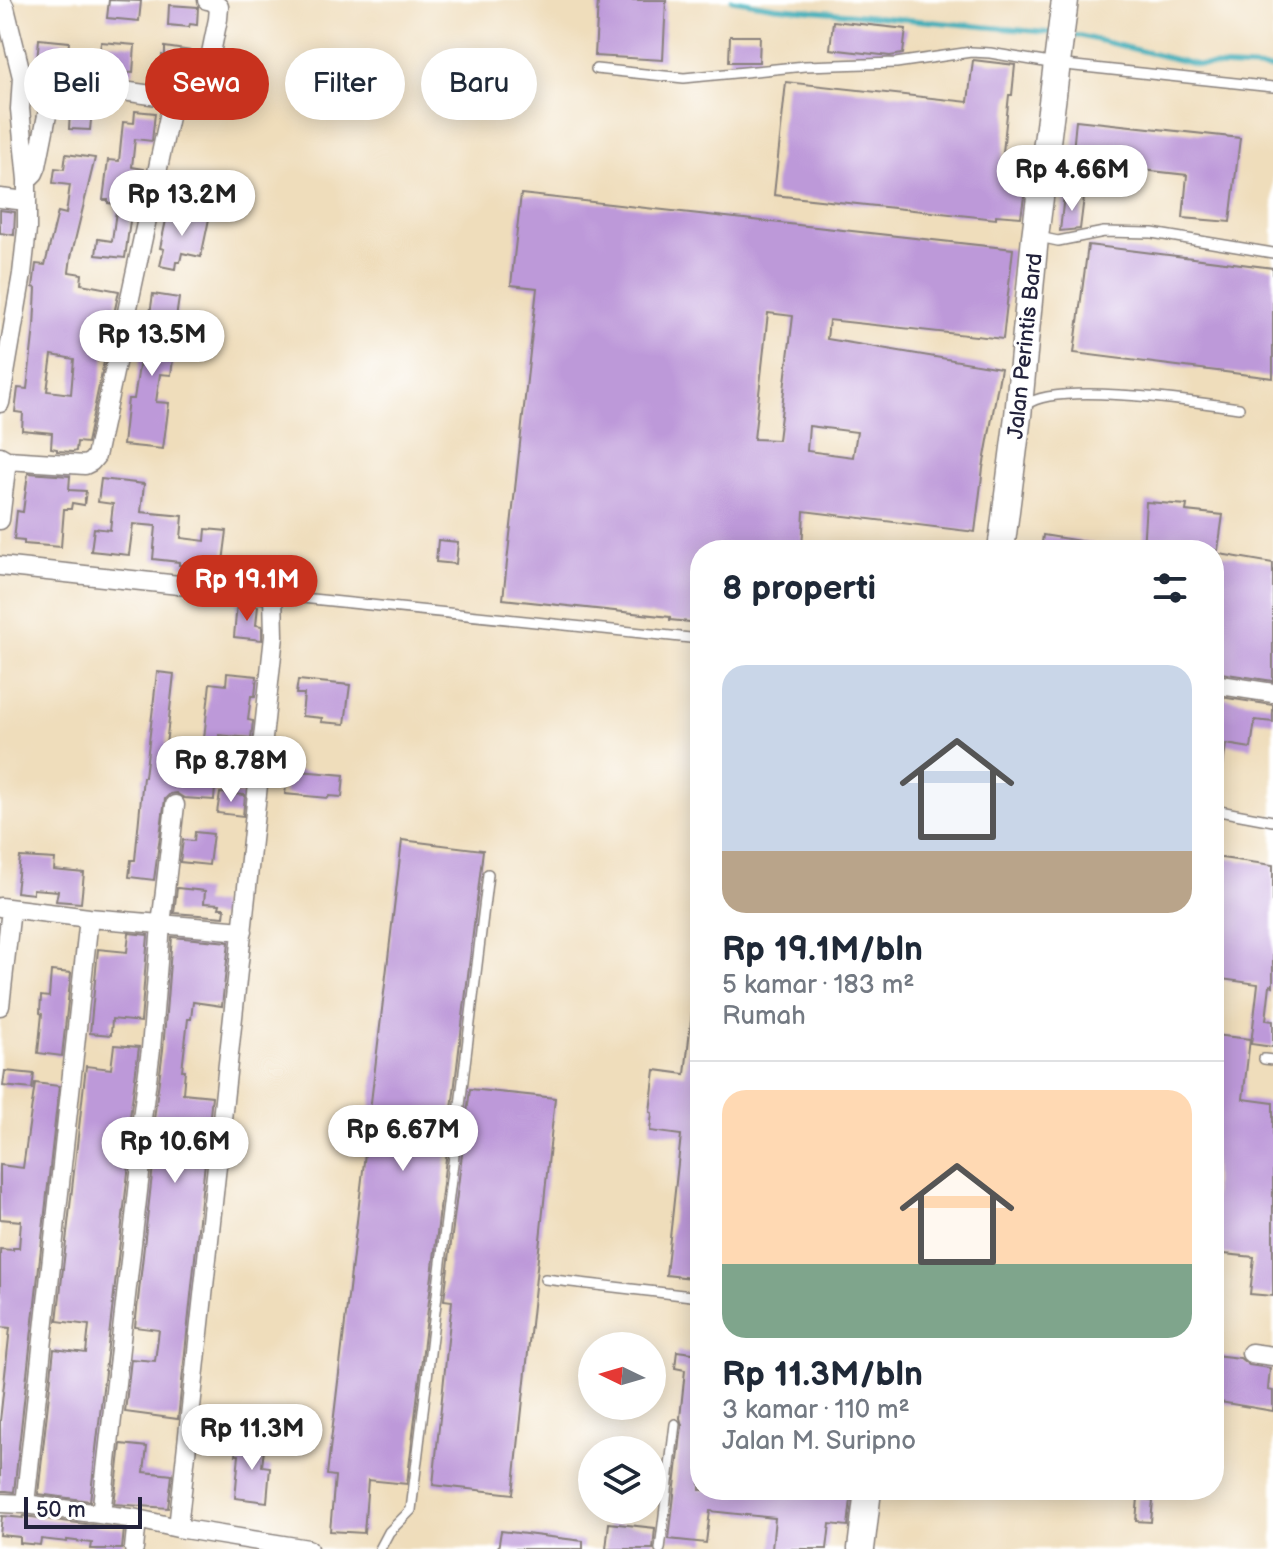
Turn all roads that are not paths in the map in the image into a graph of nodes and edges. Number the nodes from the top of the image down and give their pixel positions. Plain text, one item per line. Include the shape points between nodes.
1 (1, 0) edge
2 (207, 0) edge
3 (1061, 32) edge
4 (212, 48) edge
5 (596, 69) dead end
6 (22, 77) joint
7 (1273, 87) edge
8 (46, 120) edge
9 (168, 120) edge
10 (27, 180) junction
11 (0, 198) edge
12 (27, 201) junction
13 (1035, 237) junction
14 (1273, 253) edge
15 (0, 403) edge
16 (1239, 408) dead end
17 (1018, 416) junction
18 (3, 458) edge
19 (0, 520) edge
20 (1002, 540) edge
21 (0, 566) edge
22 (273, 595) junction
23 (690, 638) edge
24 (1224, 686) edge
25 (1273, 693) edge
26 (175, 805) dead end
27 (1224, 812) edge
28 (1273, 821) edge
29 (488, 874) dead end
30 (5, 908) edge
31 (89, 918) junction
32 (161, 925) junction
33 (243, 931) junction
34 (0, 1006) edge
35 (545, 1279) dead end
36 (690, 1296) edge
37 (1251, 1353) dead end
38 (1273, 1356) edge
39 (675, 1424) dead end
40 (867, 1500) edge
41 (0, 1503) edge
42 (25, 1504) junction
43 (101, 1514) junction
44 (137, 1519) junction
45 (178, 1528) junction
46 (134, 1549) edge
47 (308, 1549) edge
48 (380, 1549) edge
49 (660, 1549) edge
50 (861, 1549) edge

1 - 6 street
2 - 4 street via 219,7
3 - 5 lane via 990,53 896,63 684,78
3 - 7 lane
3 - 13 street, Jalan Perintis Bard
6 - 10 street
8 - 10 street via 37,166
9 - 18 street via 96,456 85,465
10 - 12 street
11 - 12 street
12 - 15 street via 22,274
13 - 14 lane via 1058,241 1104,232 1152,233
13 - 17 street, Jalan Perintis Bard
16 - 17 lane via 1062,395 1027,403
17 - 20 street, Jalan Perintis Bard
18 - 19 street
21 - 22 street
22 - 23 lane
22 - 33 street via 274,636
24 - 25 street
26 - 32 street
27 - 28 lane
29 - 48 lane via 411,1510
30 - 31 street
30 - 34 street
31 - 32 street
31 - 42 street
32 - 33 street
32 - 43 street via 141,1165
33 - 45 street
35 - 36 lane
37 - 38 street
39 - 49 lane
40 - 50 street
41 - 42 street
42 - 43 street
43 - 44 street
44 - 45 street
44 - 46 street
45 - 47 street

